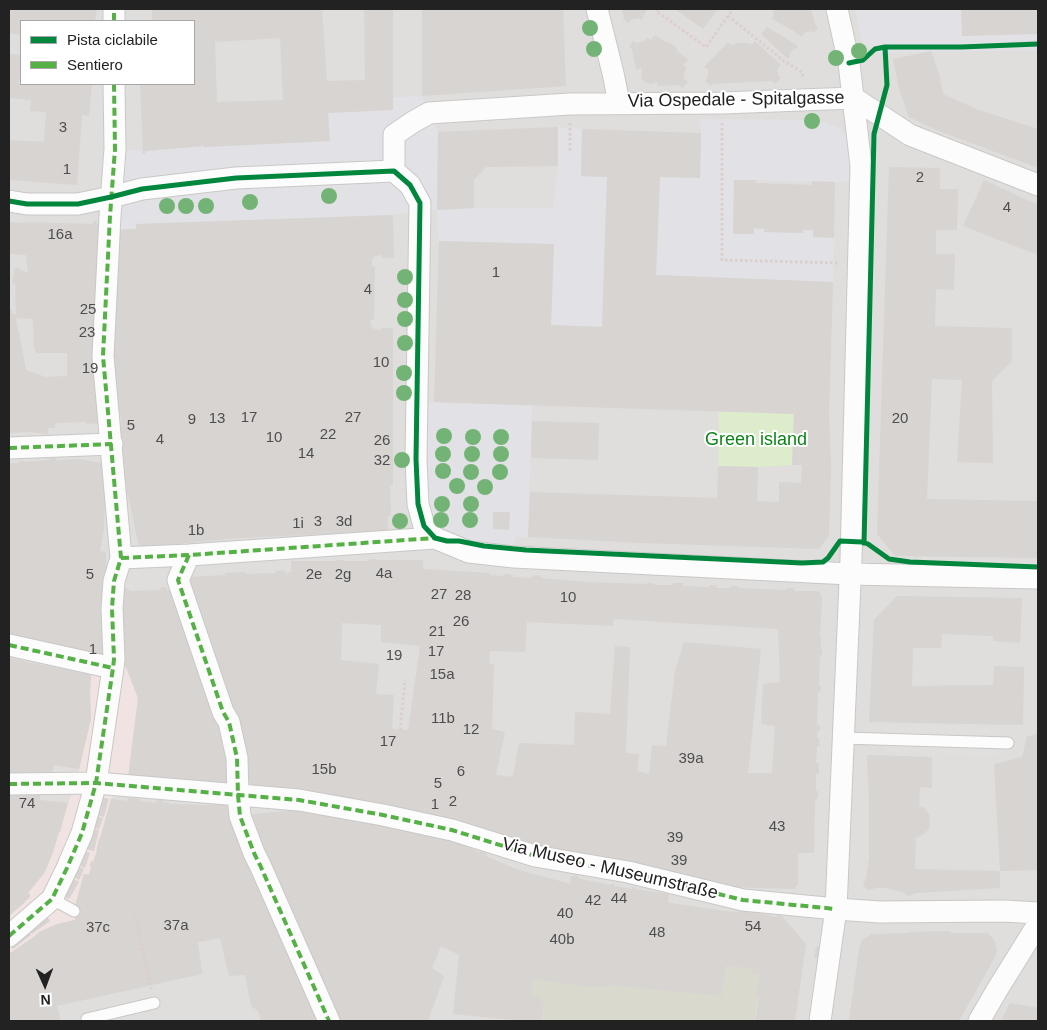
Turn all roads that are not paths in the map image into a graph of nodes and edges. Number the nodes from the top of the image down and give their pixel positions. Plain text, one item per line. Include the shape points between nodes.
1 (597, 9) edge
2 (837, 9) edge
3 (114, 85) edge
4 (854, 98) junction
5 (619, 103) junction
6 (394, 171) junction
7 (1038, 185) edge
8 (111, 197) junction
9 (9, 201) edge
10 (112, 444) junction
11 (9, 448) edge
12 (435, 538) junction
13 (189, 555) junction
14 (121, 558) junction
15 (850, 574) junction
16 (1038, 578) edge
17 (9, 646) edge
18 (113, 668) junction
19 (843, 738) junction
20 (1008, 743) dead end
21 (96, 783) junction
22 (9, 784) edge
23 (238, 795) junction
24 (52, 899) junction
25 (836, 909) junction
26 (74, 911) dead end
27 (1038, 913) edge
28 (1038, 924) edge
29 (9, 936) edge
30 (154, 1003) road end
31 (87, 1021) edge
32 (329, 1021) edge
33 (820, 1021) edge
34 (979, 1021) edge

1 - 5 street
2 - 4 street
3 - 8 street via 115,149
4 - 5 street, Via Ospedale - Spitalgasse
4 - 7 street via 910,135
4 - 15 street via 861,166
5 - 6 street, Via Ospedale - Spitalgasse via 429,113 394,135
6 - 8 street via 236,178 142,188
6 - 12 street via 410,185 420,202 418,504 424,526
8 - 9 street via 78,204
8 - 10 street via 104,356
10 - 11 street
10 - 14 street
12 - 13 street
12 - 15 street via 468,552 514,557
13 - 14 street
13 - 23 street via 178,580 229,722 237,758
14 - 18 street via 114,581 112,608
15 - 16 street
15 - 19 street
17 - 18 street
18 - 21 street
19 - 20 lane
19 - 25 street
21 - 22 street, Via Museo - Museumstraße
21 - 23 street, Via Museo - Museumstraße
21 - 24 street via 82,833
23 - 25 street, Via Museo - Museumstraße via 299,800 383,815 452,830 535,856 628,872 743,900
23 - 32 street via 240,816 254,853
24 - 26 lane
24 - 29 street
25 - 27 street, Via Museo - Museumstraße
25 - 33 street
28 - 34 street
30 - 31 lane

